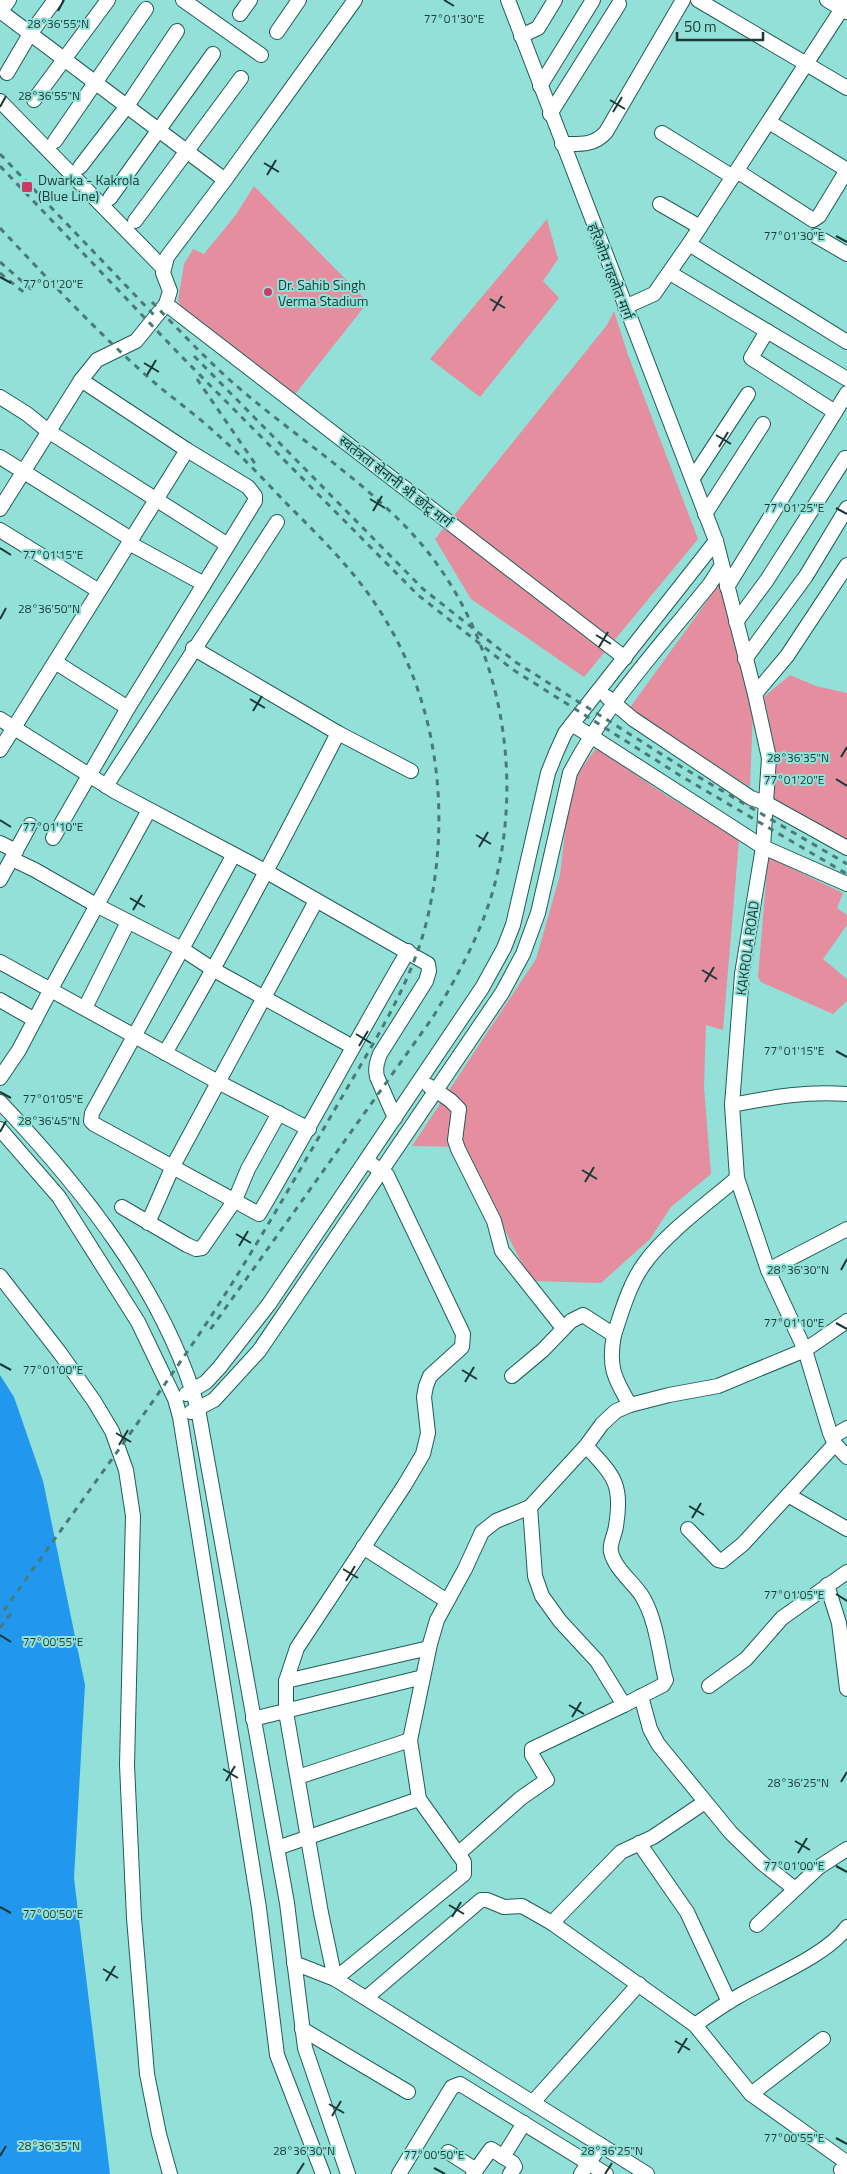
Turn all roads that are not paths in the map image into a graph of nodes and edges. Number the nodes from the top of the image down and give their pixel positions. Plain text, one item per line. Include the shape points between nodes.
1 (9, 0) edge
2 (55, 0) edge
3 (108, 0) edge
4 (183, 0) edge
5 (250, 0) edge
6 (299, 0) edge
7 (355, 0) edge
8 (510, 0) edge
9 (555, 0) edge
10 (593, 0) edge
11 (683, 0) edge
12 (698, 0) edge
13 (827, 0) edge
14 (619, 4) dead end
15 (845, 8) edge
16 (146, 9) dead end
17 (0, 12) edge
18 (240, 14) dead end
19 (177, 31) dead end
20 (277, 32) dead end
21 (30, 34) junction
22 (521, 36) junction
23 (213, 54) dead end
24 (261, 55) dead end
25 (65, 60) junction
26 (807, 63) junction
27 (7, 72) dead end
28 (241, 78) dead end
29 (95, 83) junction
30 (540, 86) junction
31 (847, 88) edge
32 (34, 100) dead end
33 (0, 101) edge
34 (126, 106) junction
35 (550, 114) junction
36 (769, 122) junction
37 (159, 130) junction
38 (662, 134) dead end
39 (55, 141) dead end
40 (562, 144) junction
41 (188, 152) junction
42 (80, 167) dead end
43 (847, 170) edge
44 (735, 174) junction
45 (226, 180) junction
46 (110, 198) dead end
47 (660, 204) dead end
48 (135, 221) dead end
49 (700, 227) junction
50 (816, 236) dead end
51 (689, 244) junction
52 (847, 254) edge
53 (163, 268) junction
54 (670, 273) junction
55 (166, 304) junction
56 (625, 306) junction
57 (767, 331) junction
58 (847, 342) edge
59 (847, 378) edge
60 (81, 380) junction
61 (847, 393) edge
62 (748, 394) dead end
63 (0, 397) edge
64 (835, 412) junction
65 (763, 424) dead end
66 (48, 431) junction
67 (187, 450) junction
68 (0, 457) edge
69 (847, 459) edge
70 (23, 471) junction
71 (693, 478) junction
72 (156, 499) junction
73 (847, 508) edge
74 (0, 509) edge
75 (705, 514) junction
76 (277, 522) dead end
77 (0, 530) edge
78 (130, 541) junction
79 (716, 541) junction
80 (228, 545) junction
81 (722, 565) junction
82 (846, 568) edge
83 (204, 584) junction
84 (727, 587) junction
85 (99, 591) junction
86 (736, 622) junction
87 (193, 648) junction
88 (626, 658) junction
89 (745, 658) junction
90 (55, 662) junction
91 (599, 690) junction
92 (755, 694) junction
93 (614, 703) junction
94 (128, 708) junction
95 (0, 719) edge
96 (572, 724) junction
97 (14, 727) junction
98 (338, 733) junction
99 (591, 738) junction
100 (0, 750) edge
101 (411, 771) dead end
102 (88, 774) junction
103 (106, 786) junction
104 (766, 802) junction
105 (149, 810) junction
106 (30, 826) dead end
107 (52, 838) dead end
108 (0, 843) edge
109 (763, 847) junction
110 (847, 848) edge
111 (14, 855) junction
112 (233, 856) junction
113 (267, 872) junction
114 (0, 880) edge
115 (847, 884) edge
116 (316, 901) junction
117 (96, 905) junction
118 (128, 922) junction
119 (182, 949) junction
120 (408, 951) junction
121 (0, 962) edge
122 (214, 970) junction
123 (51, 989) junction
124 (264, 997) junction
125 (0, 1000) edge
126 (85, 1008) junction
127 (35, 1020) junction
128 (134, 1036) junction
129 (353, 1047) junction
130 (165, 1053) junction
131 (0, 1078) edge
132 (421, 1080) junction
133 (218, 1082) junction
134 (436, 1091) junction
135 (847, 1094) edge
136 (0, 1102) edge
137 (732, 1105) junction
138 (280, 1113) junction
139 (395, 1118) junction
140 (309, 1128) junction
141 (0, 1129) edge
142 (367, 1161) junction
143 (173, 1166) junction
144 (380, 1170) junction
145 (737, 1178) junction
146 (235, 1200) junction
147 (122, 1207) dead end
148 (148, 1223) junction
149 (847, 1229) edge
150 (768, 1270) junction
151 (0, 1276) edge
152 (847, 1321) edge
153 (563, 1328) junction
154 (614, 1335) junction
155 (805, 1350) junction
156 (512, 1376) dead end
157 (193, 1391) junction
158 (176, 1399) junction
159 (630, 1405) junction
160 (198, 1409) junction
161 (180, 1417) junction
162 (847, 1428) edge
163 (833, 1440) junction
164 (586, 1446) junction
165 (847, 1456) edge
166 (788, 1495) junction
167 (530, 1507) junction
168 (688, 1529) dead end
169 (847, 1529) edge
170 (363, 1547) junction
171 (847, 1572) edge
172 (827, 1585) junction
173 (447, 1601) junction
174 (429, 1648) junction
175 (846, 1662) edge
176 (423, 1677) junction
177 (286, 1681) junction
178 (709, 1686) dead end
179 (847, 1689) edge
180 (641, 1696) junction
181 (624, 1705) junction
182 (286, 1712) junction
183 (253, 1719) junction
184 (410, 1740) junction
185 (298, 1777) junction
186 (419, 1799) junction
187 (705, 1802) junction
188 (309, 1838) junction
189 (639, 1843) junction
190 (277, 1848) junction
191 (847, 1849) edge
192 (458, 1854) junction
193 (795, 1889) junction
194 (552, 1923) junction
195 (758, 1925) dead end
196 (847, 1927) edge
197 (294, 1963) junction
198 (336, 1978) junction
199 (639, 1984) junction
200 (366, 1998) junction
201 (729, 2002) junction
202 (695, 2025) junction
203 (302, 2030) junction
204 (823, 2039) dead end
205 (408, 2092) dead end
206 (750, 2094) junction
207 (534, 2101) junction
208 (524, 2123) junction
209 (601, 2144) junction
210 (448, 2152) dead end
211 (503, 2157) junction
212 (585, 2168) edge
213 (844, 2168) edge
214 (474, 2172) edge
215 (170, 2174) edge
216 (323, 2174) edge
217 (348, 2174) edge
218 (399, 2174) edge
219 (510, 2174) edge
220 (606, 2174) edge
221 (647, 2174) edge

1 - 17 street
2 - 21 street
3 - 25 street
4 - 24 street
5 - 18 street
6 - 20 street
7 - 45 street
8 - 22 street, हरिओम गहलोत मार्ग
9 - 22 street via 538,28
10 - 30 street
11 - 40 street via 606,132 593,143
12 - 26 street
13 - 15 street
14 - 35 street
15 - 26 street
16 - 29 street
17 - 21 street
19 - 34 street
21 - 25 street
21 - 27 street
22 - 30 street, हरिओम गहलोत मार्ग
23 - 37 street
25 - 29 street
25 - 32 street
26 - 31 street
26 - 36 street
28 - 41 street
29 - 34 street
29 - 39 street
30 - 35 street, हरिओम गहलोत मार्ग
33 - 53 street
34 - 37 street
34 - 42 street
35 - 40 street, हरिओम गहलोत मार्ग
36 - 43 street
36 - 44 street
37 - 41 street
37 - 46 street
38 - 44 street
40 - 56 street, हरिओम गहलोत मार्ग
41 - 45 street
41 - 48 street
43 - 44 street via 819,216 813,220
44 - 49 street
45 - 53 street via 167,257
47 - 49 street
49 - 51 street
50 - 52 street
51 - 54 street
51 - 58 street
53 - 55 street via 170,291
54 - 56 street via 654,294
54 - 57 street
55 - 60 street via 136,341 97,360
55 - 88 street, स्वतंत्रता सेनानी श्री छोटू मार्ग
56 - 71 street, हरिओम गहलोत मार्ग
57 - 59 street
57 - 64 street via 751,358
60 - 66 street
60 - 67 street
61 - 64 street
62 - 71 street
63 - 66 street
64 - 84 street
65 - 75 street
66 - 70 street
66 - 72 street
67 - 72 street
67 - 80 street via 248,487 255,496
68 - 70 street
69 - 86 street
70 - 74 street
70 - 78 street
71 - 75 street, हरिओम गहलोत मार्ग
72 - 78 street
72 - 80 street
73 - 89 street via 806,576
75 - 79 street, हरिओम गहलोत मार्ग
76 - 87 street
77 - 85 street
78 - 83 street
78 - 85 street
79 - 81 street, KAKROLA ROAD
79 - 88 street
80 - 83 street
81 - 84 street, KAKROLA ROAD
81 - 93 street
82 - 92 street via 787,656
83 - 94 street
84 - 86 street, KAKROLA ROAD
85 - 90 street
86 - 89 street, KAKROLA ROAD
87 - 98 street
87 - 103 street
88 - 91 street
89 - 92 street, KAKROLA ROAD
90 - 94 street
90 - 97 street
91 - 93 street
91 - 96 street
92 - 104 street, KAKROLA ROAD via 769,758
93 - 99 street
93 - 104 street via 751,798
94 - 102 street
95 - 97 street
96 - 99 street
96 - 132 street via 548,773 520,904 504,948 482,988
97 - 100 street
97 - 102 street
98 - 101 street
98 - 113 street
99 - 109 street
99 - 134 street via 570,774 538,913 523,954 502,993
102 - 103 street
102 - 107 street
103 - 105 street
104 - 109 street, KAKROLA ROAD
104 - 110 street
105 - 112 street
105 - 117 street
106 - 111 street
108 - 111 street
109 - 115 street
109 - 137 street, KAKROLA ROAD via 742,974
111 - 114 street
111 - 117 street
112 - 113 street
112 - 119 street
113 - 116 street
113 - 122 street
116 - 120 street
116 - 124 street
117 - 118 street
117 - 123 street
118 - 119 street
118 - 126 street
119 - 122 street
119 - 128 street
120 - 129 street
120 - 139 street via 428,964 429,972 380,1054 375,1070
121 - 123 street
122 - 124 street
122 - 130 street
123 - 126 street
123 - 127 street
124 - 129 street
124 - 133 street
125 - 127 street
126 - 128 street
127 - 131 street
128 - 130 street
128 - 143 street via 90,1121
129 - 140 street
130 - 133 street
132 - 134 street
132 - 139 street
133 - 138 street
133 - 143 street
134 - 144 street
134 - 153 street via 459,1109 455,1140 494,1221 502,1251
135 - 137 street via 790,1094
136 - 157 street via 74,1186 128,1261 152,1298
137 - 145 street, KAKROLA ROAD
138 - 140 street
138 - 146 street
139 - 142 street
140 - 146 street via 259,1214
141 - 158 street via 59,1197 138,1322
142 - 144 street
142 - 157 street via 263,1312 219,1368
143 - 146 street
143 - 148 street
144 - 160 street via 259,1350 226,1389
144 - 170 street via 387,1175 464,1341 458,1352 430,1376 424,1397 428,1433 422,1454
145 - 150 street, KAKROLA ROAD
145 - 154 street via 644,1264 630,1288
146 - 148 street via 202,1248 187,1245
147 - 148 street
149 - 150 street
150 - 155 street, KAKROLA ROAD
151 - 215 street via 94,1401 112,1431 126,1470 133,1516 127,1765 134,1918 147,2074
152 - 155 street
153 - 154 street via 570,1320 583,1315
153 - 156 street
154 - 159 street via 613,1374
155 - 159 street via 718,1386 669,1394
155 - 163 street, KAKROLA ROAD
157 - 158 street
157 - 160 street
158 - 161 street
159 - 164 street via 616,1411 602,1424
160 - 161 street
160 - 183 street
161 - 216 street via 259,1908 277,2055
162 - 163 street
163 - 165 street
163 - 166 street
164 - 167 street
164 - 180 street via 615,1480 619,1509 611,1552 647,1607 666,1680
166 - 168 street via 743,1544 722,1561
166 - 169 street
167 - 173 street via 482,1532
167 - 181 street via 535,1576 542,1596 597,1661
170 - 173 street
170 - 177 street via 297,1648
171 - 172 street
172 - 175 street
172 - 178 street via 782,1618 746,1659
173 - 174 street via 437,1620
174 - 176 street
174 - 177 street
175 - 179 street
176 - 182 street
176 - 184 street
177 - 182 street
180 - 181 street
180 - 187 street via 650,1729 658,1744
181 - 192 street via 532,1749 532,1755 547,1780 521,1798
182 - 183 street
182 - 185 street
183 - 190 street
184 - 185 street
184 - 186 street
185 - 188 street
186 - 188 street
186 - 192 street
187 - 189 street
187 - 193 street via 762,1863
188 - 190 street
188 - 198 street via 320,1913
189 - 194 street via 614,1858
189 - 201 street via 687,1912
190 - 197 street
191 - 193 street via 819,1867
192 - 198 street via 465,1867 464,1874
193 - 195 street
194 - 199 street
194 - 200 street via 522,1906 504,1907 482,1900
196 - 201 street via 810,1957
197 - 198 street
197 - 203 street
198 - 200 street
199 - 202 street
199 - 207 street
200 - 207 street
201 - 202 street
202 - 206 street
203 - 205 street
203 - 217 street via 305,2048
204 - 206 street
206 - 213 street
207 - 209 street
208 - 211 street
208 - 212 street
208 - 218 street via 466,2087 455,2084
209 - 212 street
209 - 221 street
210 - 214 street
211 - 214 street via 489,2150
211 - 219 street via 514,2165
212 - 220 street

